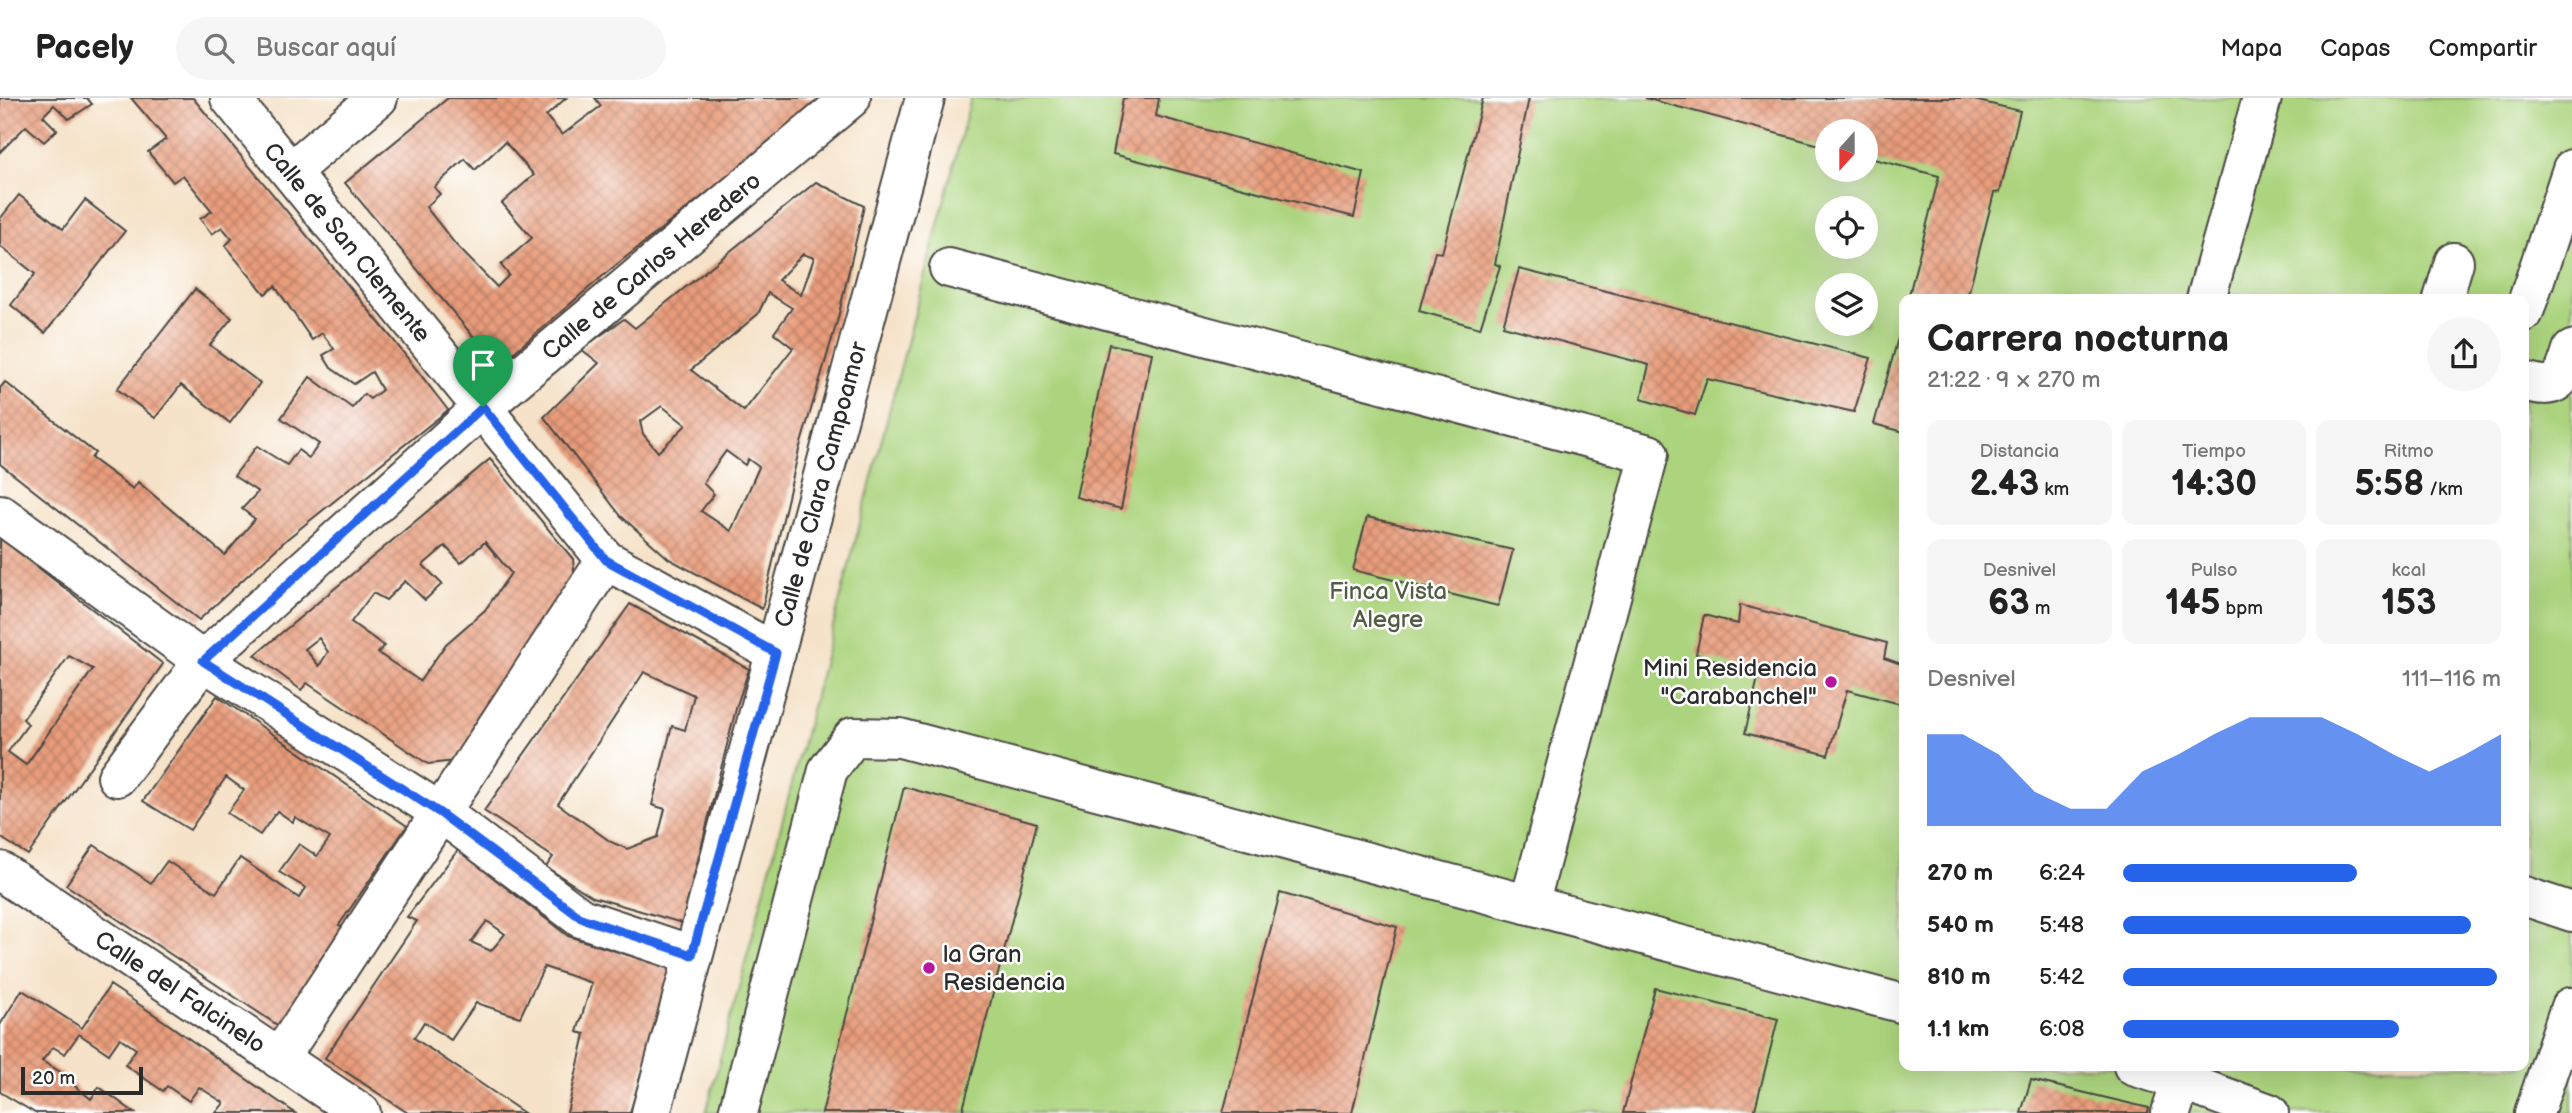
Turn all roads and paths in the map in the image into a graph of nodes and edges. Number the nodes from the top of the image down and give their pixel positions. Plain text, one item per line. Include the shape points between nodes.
1 (230, 98) edge
2 (378, 98) edge
3 (851, 98) edge
4 (925, 98) edge
5 (2262, 98) edge
6 (2572, 169) edge
7 (291, 171) junction
8 (2454, 262) dead end
9 (949, 268) dead end
10 (2207, 294) edge
11 (2444, 294) edge
12 (2529, 297) edge
13 (2572, 351) edge
14 (2529, 383) edge
15 (483, 407) junction
16 (0, 514) edge
17 (606, 560) junction
18 (776, 653) junction
19 (203, 661) junction
20 (117, 777) dead end
21 (440, 813) junction
22 (0, 871) edge
23 (2529, 898) edge
24 (1529, 905) junction
25 (2572, 912) edge
26 (692, 955) junction
27 (1899, 1003) edge
28 (2570, 1007) edge
29 (279, 1059) junction
30 (2140, 1071) edge
31 (2176, 1097) edge
32 (361, 1113) edge
33 (651, 1113) edge
34 (738, 1113) edge
35 (2269, 1113) edge
36 (2533, 1113) edge

1 - 7 street, Calle de San Clemente
2 - 7 street
3 - 15 street, Calle de Carlos Heredero
4 - 18 street, Calle de Clara Campoamor
5 - 10 street
6 - 12 street
7 - 15 street, Calle de San Clemente
8 - 11 street
9 - 24 street via 1649,454
13 - 14 street via 2564,376 2555,385
15 - 17 street, Calle de San Clemente
15 - 19 street, Calle de Carlos Heredero
16 - 19 street
17 - 18 street, Calle de San Clemente
17 - 21 street
18 - 26 street, Calle de Clara Campoamor
19 - 20 street, Calle de Carlos Heredero
19 - 21 street
21 - 26 street via 581,918
21 - 29 street
22 - 29 street, Calle del Falcinelo
23 - 25 street
24 - 27 street
24 - 34 street via 900,738 853,737 828,770
26 - 33 street, Calle de Clara Campoamor
28 - 36 street
29 - 32 street, Calle del Falcinelo
30 - 31 street
31 - 35 street

